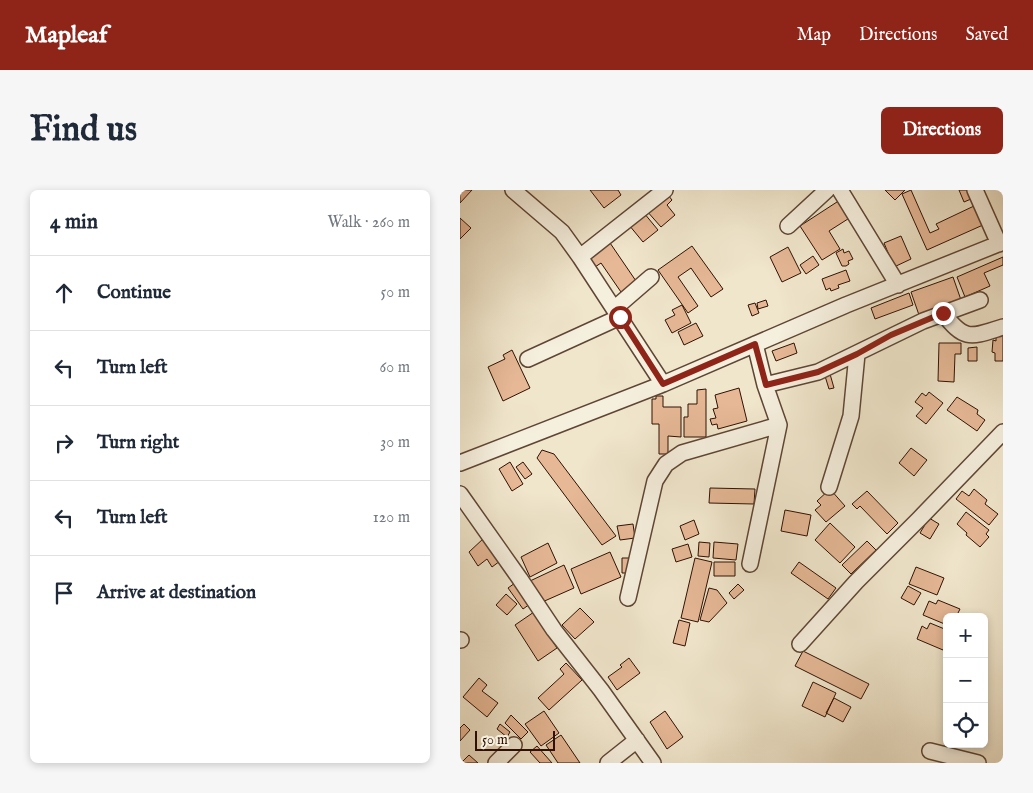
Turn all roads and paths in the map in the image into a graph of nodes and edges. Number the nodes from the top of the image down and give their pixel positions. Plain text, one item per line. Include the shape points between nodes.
1 (513, 190) edge
2 (665, 190) edge
3 (827, 190) edge
4 (840, 190) edge
5 (975, 190) edge
6 (788, 226) dead end
7 (1001, 243) edge
8 (580, 257) junction
9 (651, 277) dead end
10 (898, 285) junction
11 (980, 300) dead end
12 (617, 313) junction
13 (943, 313) junction
14 (1003, 327) edge
15 (755, 344) junction
16 (857, 354) junction
17 (528, 359) dead end
18 (663, 384) junction
19 (766, 385) junction
20 (779, 425) junction
21 (1003, 432) edge
22 (460, 463) edge
23 (829, 487) dead end
24 (460, 494) edge
25 (750, 564) dead end
26 (628, 598) dead end
27 (800, 644) dead end
28 (637, 740) junction
29 (514, 745) dead end
30 (930, 752) dead end
31 (496, 763) edge
32 (608, 763) edge
33 (653, 763) edge
34 (978, 763) edge

1 - 8 street via 562,232
2 - 8 street
3 - 6 street
4 - 10 street
5 - 7 street
7 - 10 street
8 - 12 street
9 - 12 street
10 - 15 street
11 - 13 street
12 - 17 street
12 - 18 street
13 - 14 street via 958,332 968,335
13 - 16 street via 891,335
15 - 18 street
15 - 19 street
16 - 19 street via 818,372
16 - 23 street via 851,416
18 - 22 street
19 - 20 street
20 - 25 street
20 - 26 street via 682,453 666,464 655,481
21 - 27 street
24 - 28 street via 554,630
28 - 32 street
28 - 33 street
29 - 31 street
30 - 34 street

